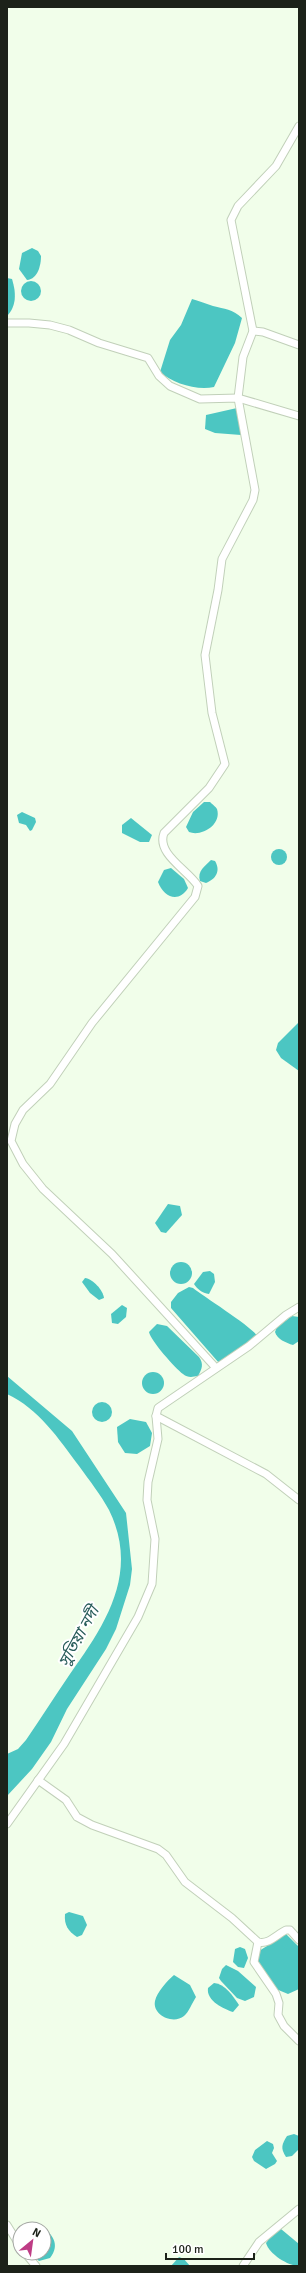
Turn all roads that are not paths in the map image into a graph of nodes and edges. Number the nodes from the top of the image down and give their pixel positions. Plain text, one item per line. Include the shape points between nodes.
1 (299, 126) edge
2 (7, 324) edge
3 (252, 331) junction
4 (299, 345) edge
5 (238, 398) junction
6 (299, 416) edge
7 (299, 1307) edge
8 (216, 1368) junction
9 (156, 1416) junction
10 (299, 1500) edge
11 (38, 1780) junction
12 (7, 1824) edge
13 (299, 1940) edge
14 (258, 1942) junction
15 (299, 2041) edge
16 (299, 2209) edge
17 (243, 2266) edge

1 - 3 street via 276,166 238,206 231,220
2 - 5 street via 29,322 69,330 99,344 148,358 159,376 170,386 200,399
3 - 4 street via 263,332
3 - 5 street via 243,357
5 - 6 street
5 - 8 street via 255,490 253,500 222,559 205,655 212,713 225,764 209,788 161,839 162,847 198,886 196,897 92,1023 50,1084 23,1110 15,1124 11,1141 23,1164 43,1189 112,1254
7 - 8 street
8 - 9 street via 158,1408
9 - 10 street via 266,1474
9 - 11 street via 158,1439 148,1482 147,1500 155,1539 152,1584 138,1617 105,1675 64,1744
11 - 12 street
11 - 14 street via 66,1800 77,1818 166,1855 185,1882 232,1918
13 - 14 street via 290,1930 286,1930 270,1940
14 - 15 street via 254,1962 276,1994 279,2003 278,2015 284,2026
16 - 17 street via 259,2242

